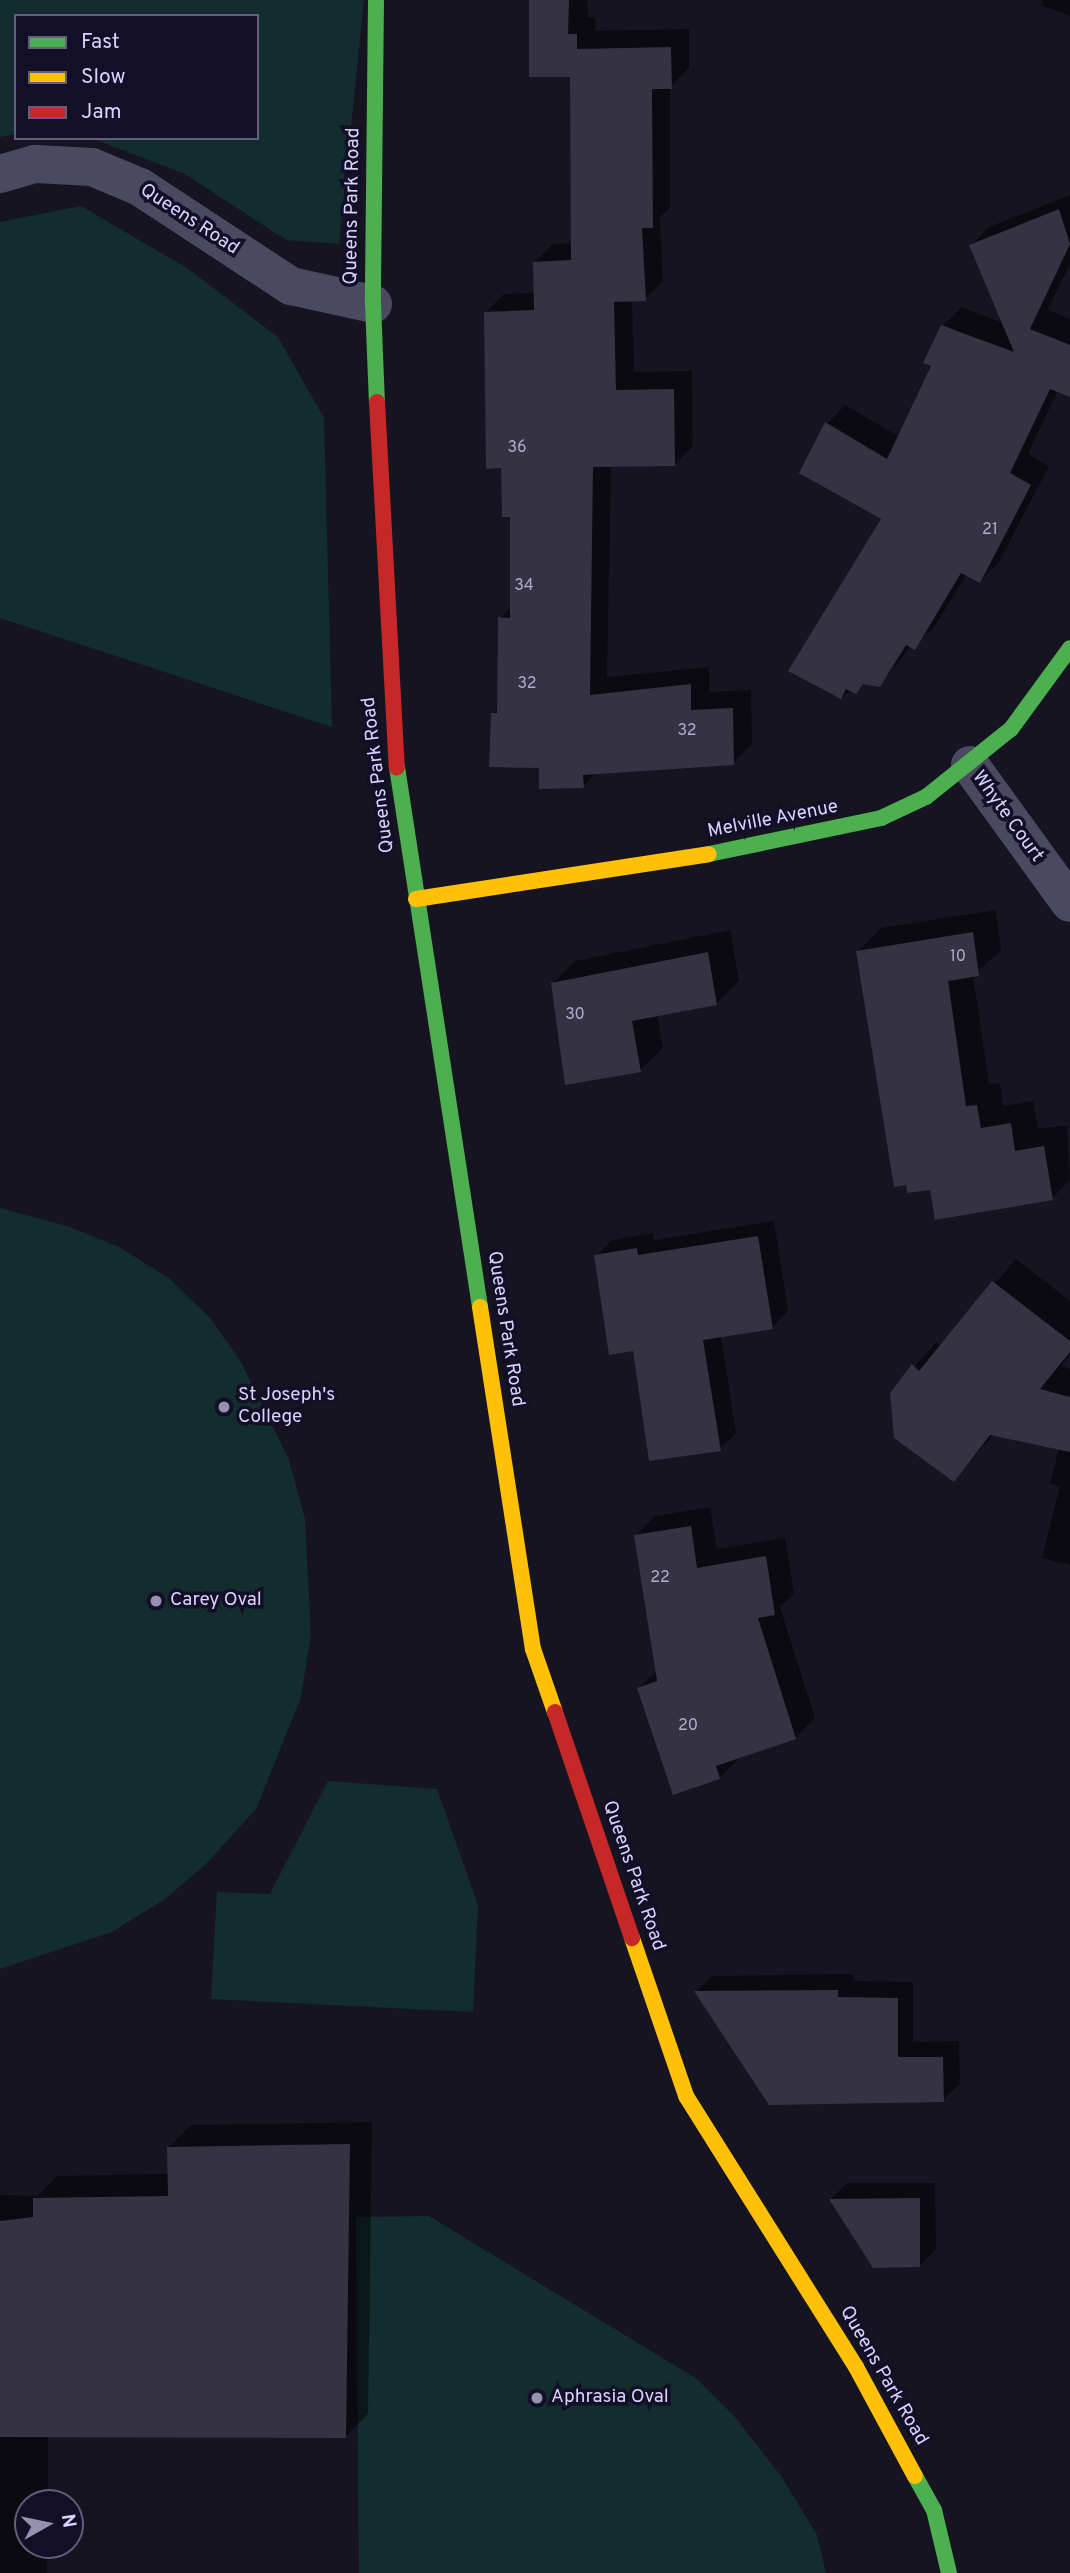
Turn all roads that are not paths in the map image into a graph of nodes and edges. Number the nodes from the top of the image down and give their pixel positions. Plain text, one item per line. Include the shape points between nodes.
1 (376, 0) edge
2 (0, 174) edge
3 (373, 304) junction
4 (1070, 648) edge
5 (970, 765) junction
6 (416, 899) junction
7 (1070, 903) edge
8 (949, 2573) edge

1 - 3 main road, Queens Park Road
2 - 3 street, Queens Road via 36,164 92,167 140,187 291,286
3 - 6 main road, Queens Park Road via 391,737
4 - 5 main road, Melville Avenue via 1011,729
5 - 6 main road, Melville Avenue via 926,797 881,818 820,834 635,868
5 - 7 street, Whyte Court
6 - 8 main road, Queens Park Road via 533,1649 686,2096 856,2367 934,2510

